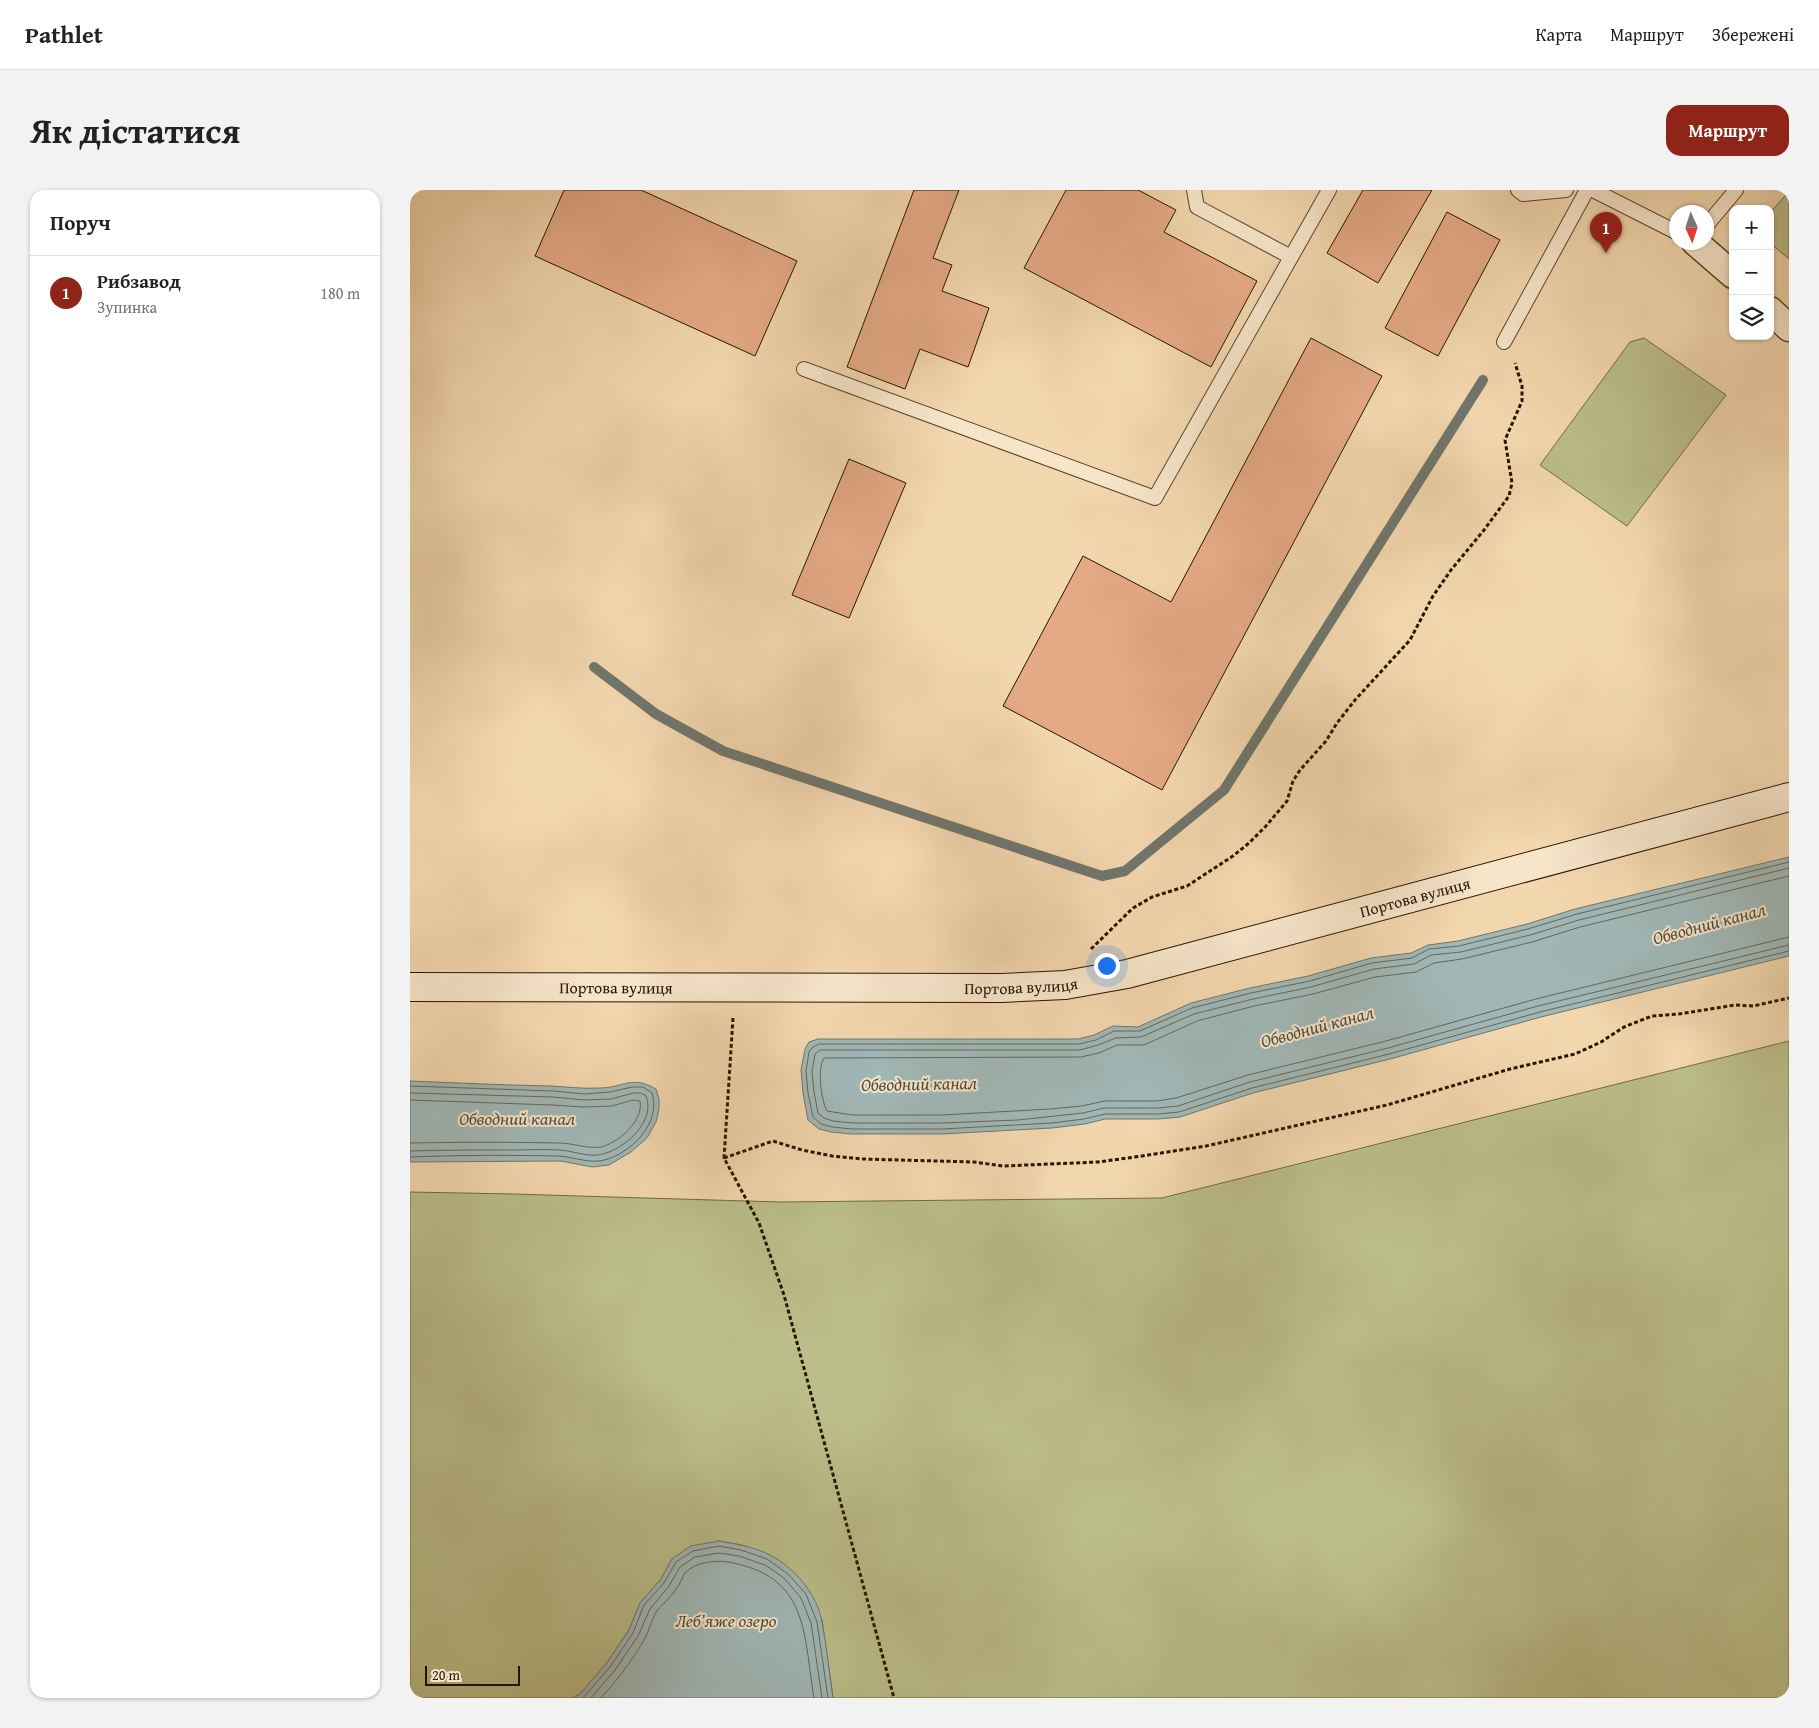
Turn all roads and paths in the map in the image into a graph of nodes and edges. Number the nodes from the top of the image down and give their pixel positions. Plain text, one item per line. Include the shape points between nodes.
1 (1194, 190) edge
2 (1329, 190) edge
3 (1518, 190) edge
4 (1566, 190) edge
5 (1587, 190) edge
6 (1593, 190) edge
7 (1736, 190) edge
8 (1714, 216) edge
9 (1669, 228) edge
10 (1705, 250) edge
11 (1291, 257) junction
12 (1729, 271) edge
13 (1774, 314) edge
14 (1789, 328) edge
15 (1504, 342) joint
16 (804, 369) dead end
17 (1789, 797) edge
18 (1091, 949) dead end
19 (410, 987) edge
20 (735, 987) junction
21 (1789, 998) edge
22 (724, 1158) junction
23 (894, 1698) edge

1 - 11 lane via 1197,207
2 - 11 lane
3 - 4 lane via 1523,194
5 - 15 lane
6 - 9 lane
7 - 8 lane
10 - 12 street
11 - 16 lane via 1155,498
13 - 14 street
15 - 18 path via 1522,386 1522,401 1505,440 1512,483 1509,496 1433,596 1410,640 1355,700 1326,741 1300,770 1287,801 1266,826 1233,856 1187,886 1152,897 1133,908
17 - 20 street, Портова вулиця via 1096,980 1034,987
19 - 20 street, Портова вулиця
20 - 22 path
21 - 22 path via 1753,1006 1735,1004 1652,1016 1624,1027 1575,1054 1510,1069 1387,1105 1196,1147 1098,1162 1003,1166 934,1160 862,1159 802,1150 773,1141
22 - 23 path via 759,1223 784,1295

